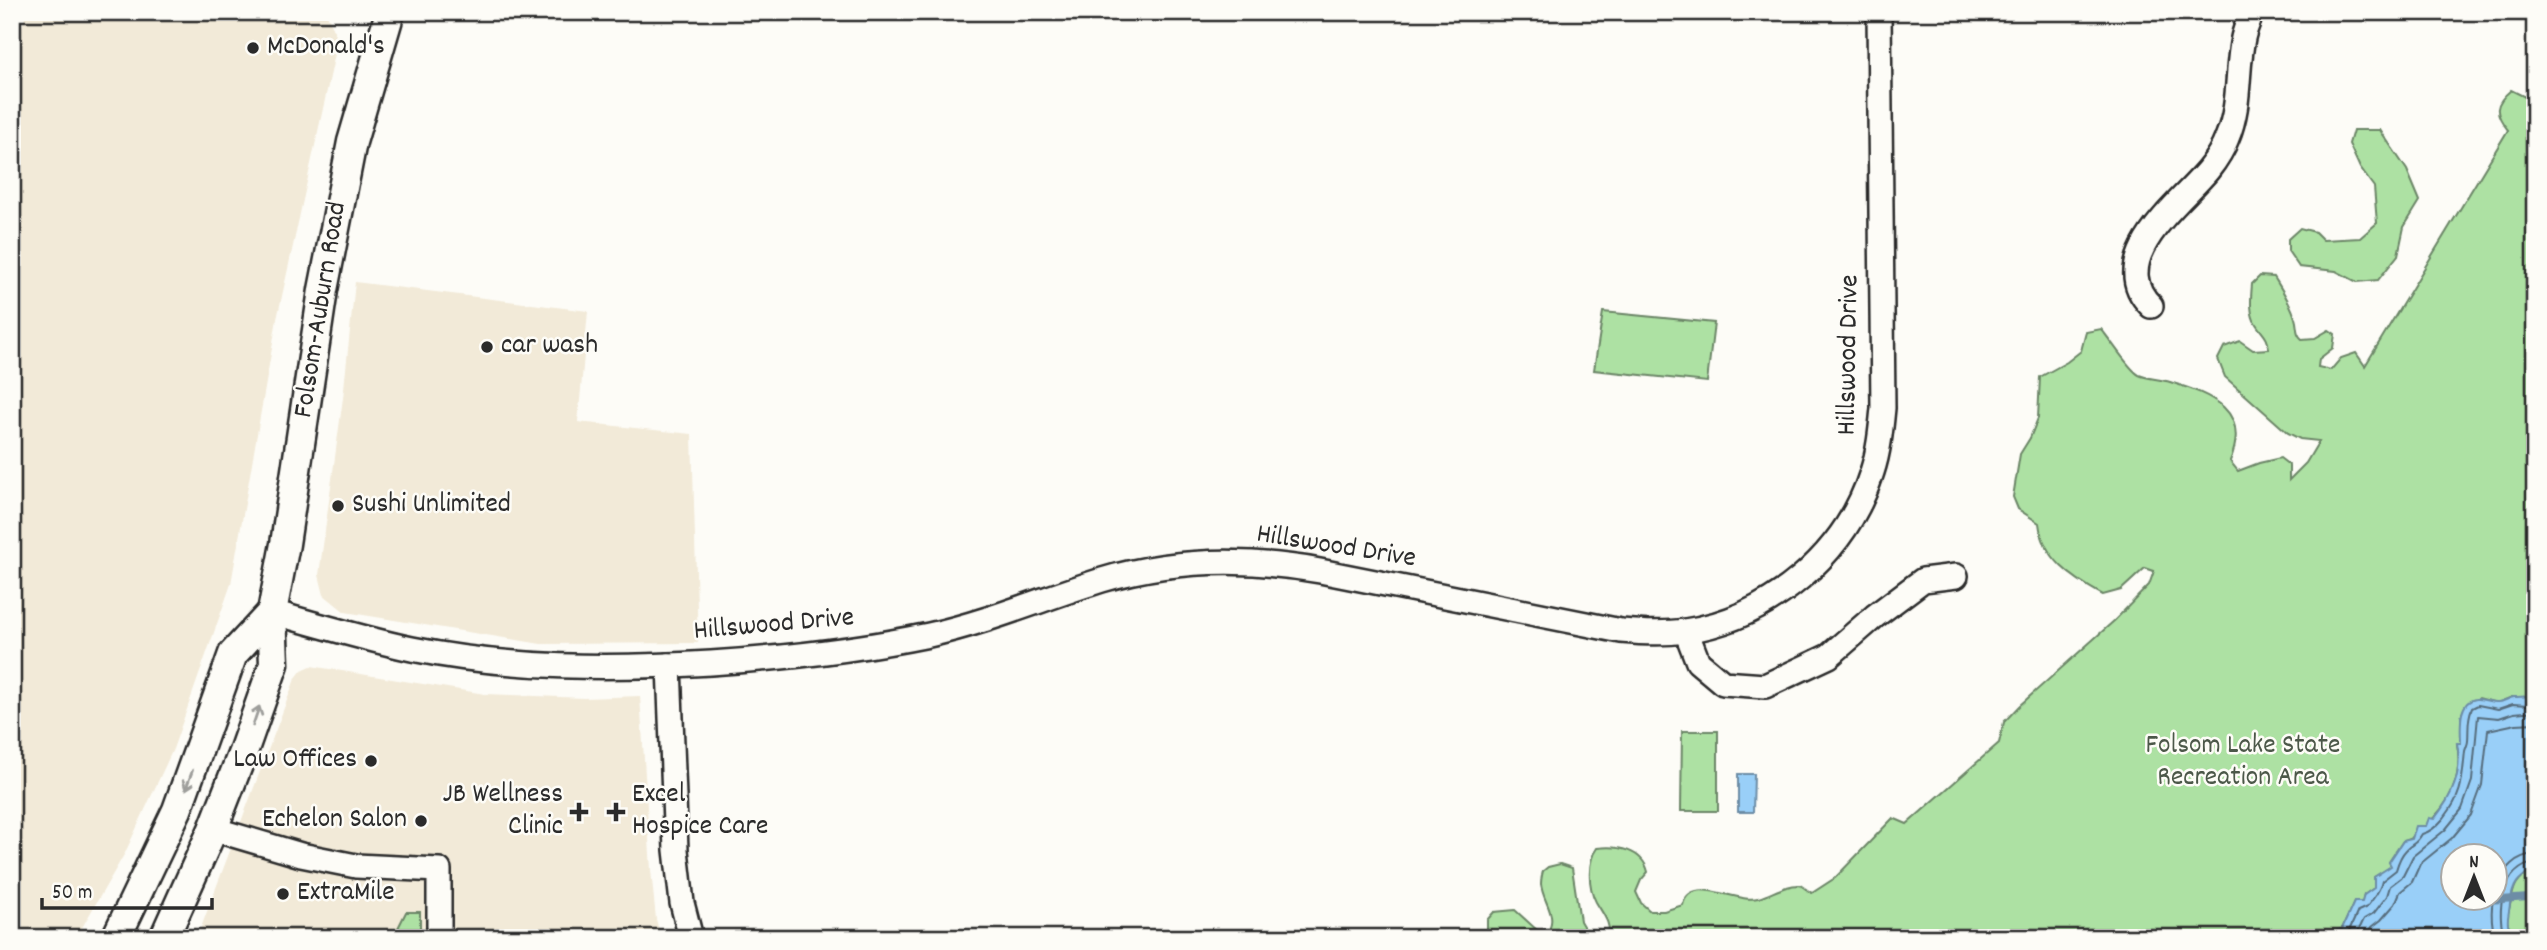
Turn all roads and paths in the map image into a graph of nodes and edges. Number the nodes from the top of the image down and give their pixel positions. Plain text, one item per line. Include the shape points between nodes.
1 (390, 12) edge
2 (1879, 12) edge
3 (2252, 12) edge
4 (2151, 306) dead end
5 (1956, 576) dead end
6 (272, 612) junction
7 (1686, 631) junction
8 (669, 666) junction
9 (213, 829) junction
10 (116, 938) edge
11 (164, 938) edge
12 (439, 938) edge
13 (691, 938) edge

1 - 6 main road, Folsom-Auburn Road via 352,142 336,220
2 - 7 street, Hillswood Drive via 1883,408 1872,472 1844,530 1801,578 1747,613
3 - 4 street via 2243,38 2234,122 2227,140 2208,169 2152,230 2140,252 2136,276 2142,298
5 - 7 street via 1923,580 1829,656 1765,687 1723,684 1698,662
6 - 8 street, Hillswood Drive via 414,649 479,659 558,666
9 -> 6 main road, Folsom-Auburn Road via 274,664
6 -> 10 main road via 233,654 177,810
7 - 8 street, Hillswood Drive via 1621,631 1289,565 1196,563 1103,580 1002,615 875,646 791,658
8 - 13 street via 676,850
9 - 11 main road, Folsom-Auburn Road
9 - 12 street via 356,866 439,870

